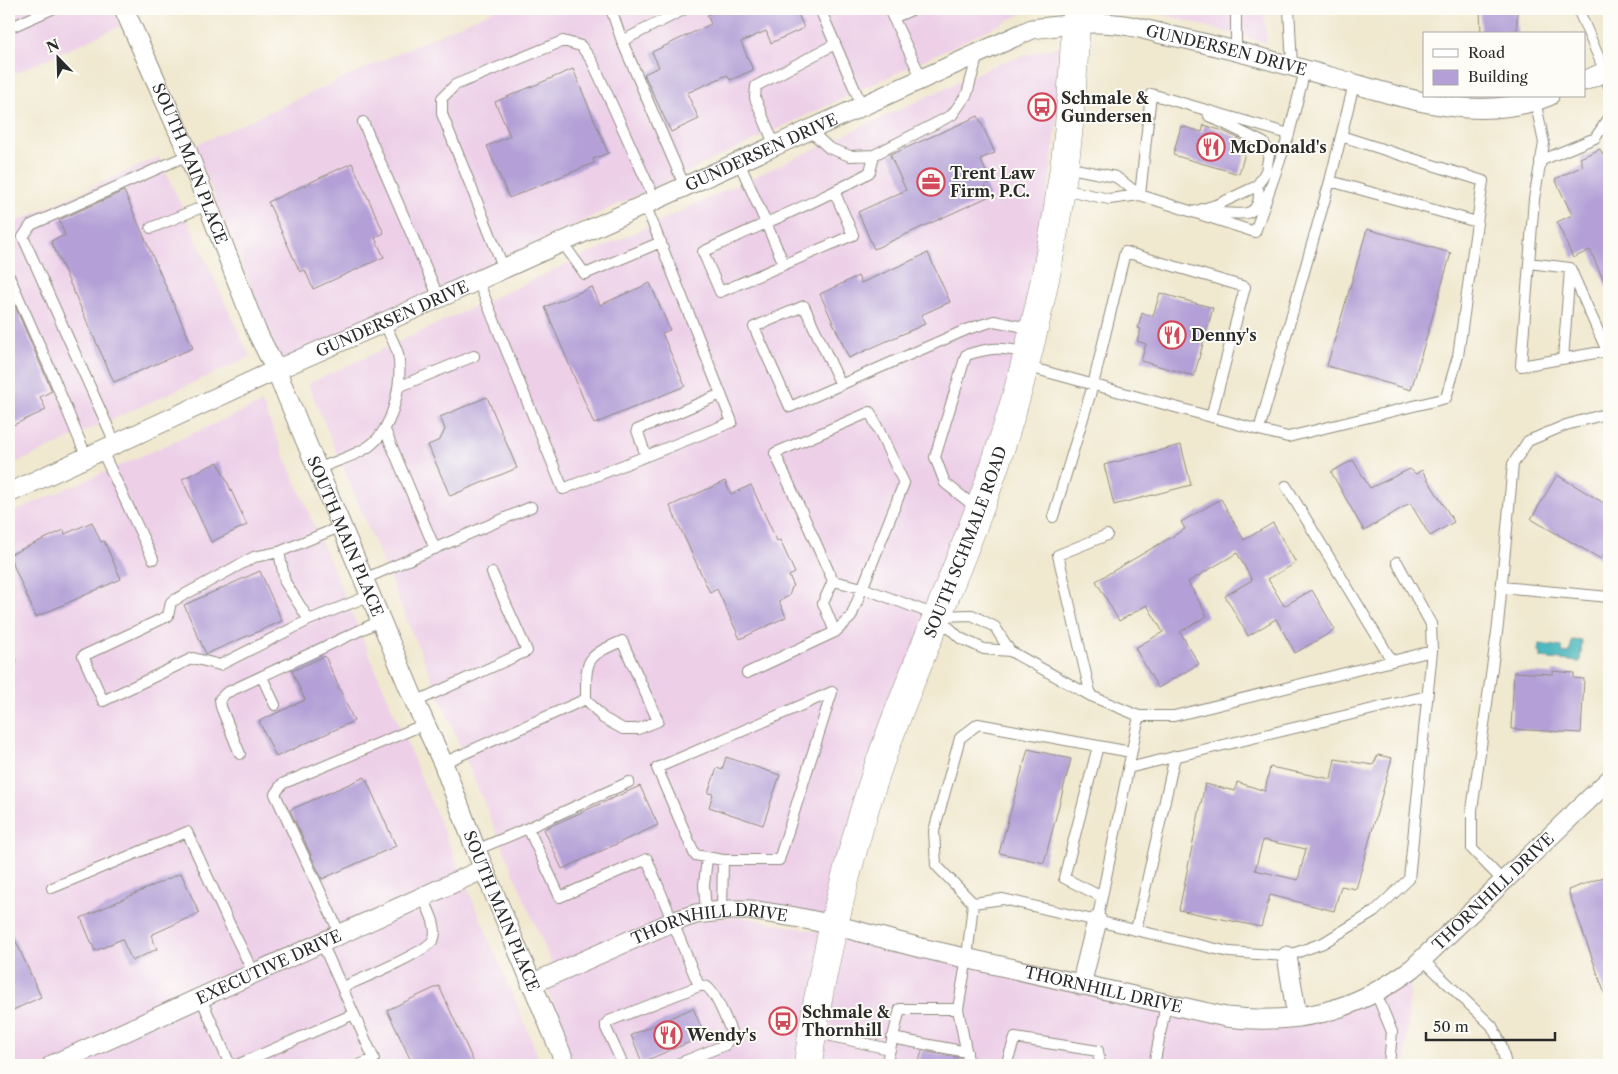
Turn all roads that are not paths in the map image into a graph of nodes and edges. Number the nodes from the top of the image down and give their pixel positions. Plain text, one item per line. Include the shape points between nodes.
1 (52, 9) edge
2 (124, 9) edge
3 (611, 9) edge
4 (685, 9) edge
5 (820, 9) edge
6 (914, 9) edge
7 (1236, 9) edge
8 (1290, 9) edge
9 (1578, 9) edge
10 (891, 13) edge
11 (1076, 16) edge
12 (9, 28) edge
13 (622, 41) junction
14 (835, 44) junction
15 (1236, 50) junction
16 (978, 54) junction
17 (1299, 68) junction
18 (1608, 76) edge
19 (922, 80) junction
20 (1586, 81) edge
21 (1354, 84) junction
22 (1542, 98) edge
23 (1185, 105) junction
24 (862, 106) junction
25 (1609, 118) edge
26 (362, 122) dead end
27 (809, 130) junction
28 (1289, 134) junction
29 (1341, 136) junction
30 (775, 146) junction
31 (188, 154) junction
32 (874, 155) junction
33 (739, 162) junction
34 (1540, 162) junction
35 (1063, 178) junction
36 (1330, 182) junction
37 (1257, 186) junction
38 (685, 187) junction
39 (835, 193) junction
40 (1140, 195) junction
41 (650, 202) junction
42 (207, 204) junction
43 (1192, 212) junction
44 (765, 222) junction
45 (1477, 222) junction
46 (151, 228) dead end
47 (562, 242) junction
48 (660, 242) junction
49 (1529, 263) junction
50 (784, 264) junction
51 (1570, 268) junction
52 (504, 269) junction
53 (9, 276) edge
54 (478, 281) junction
55 (439, 298) junction
56 (384, 322) junction
57 (1030, 350) junction
58 (474, 356) dead end
59 (1564, 359) junction
60 (276, 370) junction
61 (841, 385) junction
62 (1094, 385) junction
63 (398, 387) junction
64 (721, 394) junction
65 (1609, 414) edge
66 (1211, 417) junction
67 (385, 430) junction
68 (1259, 430) junction
69 (102, 451) junction
70 (646, 456) junction
71 (318, 468) junction
72 (1286, 486) dead end
73 (9, 493) edge
74 (531, 507) dead end
75 (979, 510) junction
76 (1053, 517) dead end
77 (342, 526) junction
78 (1108, 535) dead end
79 (435, 549) junction
80 (279, 552) junction
81 (153, 558) dead end
82 (1397, 562) dead end
83 (492, 573) dead end
84 (833, 581) junction
85 (368, 587) junction
86 (1501, 587) junction
87 (863, 588) junction
88 (1609, 597) edge
89 (938, 616) junction
90 (309, 620) junction
91 (382, 620) junction
92 (835, 632) junction
93 (1432, 650) junction
94 (1010, 651) junction
95 (1392, 661) junction
96 (747, 673) dead end
97 (262, 676) junction
98 (1091, 696) junction
99 (1427, 696) junction
100 (586, 699) junction
101 (415, 702) junction
102 (275, 705) dead end
103 (1138, 716) junction
104 (425, 724) junction
105 (1098, 746) junction
106 (1131, 752) junction
107 (240, 754) dead end
108 (1175, 756) junction
109 (443, 763) junction
110 (1128, 768) junction
111 (1609, 780) edge
112 (629, 782) dead end
113 (528, 828) junction
114 (476, 850) junction
115 (707, 858) junction
116 (723, 860) junction
117 (484, 869) junction
118 (1504, 882) junction
119 (52, 888) dead end
120 (423, 897) junction
121 (1102, 897) junction
122 (973, 903) junction
123 (714, 911) junction
124 (1097, 920) junction
125 (672, 922) junction
126 (834, 925) junction
127 (1136, 930) junction
128 (340, 934) junction
129 (322, 943) junction
130 (1287, 956) junction
131 (967, 958) junction
132 (1423, 960) junction
133 (254, 974) junction
134 (531, 984) junction
135 (1081, 984) junction
136 (699, 986) junction
137 (343, 988) junction
138 (1376, 993) junction
139 (201, 998) junction
140 (1166, 1004) junction
141 (958, 1009) junction
142 (354, 1014) junction
143 (1297, 1017) junction
144 (813, 1032) junction
145 (892, 1038) junction
146 (889, 1049) junction
147 (967, 1052) junction
148 (52, 1065) edge
149 (230, 1065) edge
150 (237, 1065) edge
151 (359, 1065) edge
152 (566, 1065) edge
153 (623, 1065) edge
154 (675, 1065) edge
155 (808, 1065) edge
156 (886, 1065) edge
157 (969, 1065) edge
158 (1006, 1065) edge
159 (1100, 1065) edge
160 (1154, 1065) edge
161 (1389, 1065) edge
162 (1506, 1065) edge

1 - 12 lane
2 - 31 street, SOUTH MAIN PLACE
3 - 13 lane
4 - 13 lane
5 - 14 lane
6 - 10 lane
7 - 15 lane
8 - 17 lane
9 - 18 lane
10 - 19 lane
11 - 15 street, GUNDERSEN DRIVE
11 - 16 street, GUNDERSEN DRIVE via 1032,29
11 - 35 main road, SOUTH SCHMALE ROAD
13 - 38 lane
14 - 24 lane
14 - 30 lane via 756,86 755,98
15 - 17 street, GUNDERSEN DRIVE
16 - 19 street, GUNDERSEN DRIVE
16 - 32 lane via 967,94 952,115
17 - 21 street, GUNDERSEN DRIVE
17 - 28 lane
18 - 20 street
19 - 24 street, GUNDERSEN DRIVE
21 - 22 street, GUNDERSEN DRIVE via 1436,106 1464,109 1518,105
21 - 29 lane
22 - 34 lane via 1544,143
23 - 28 lane
23 - 37 lane via 1264,143 1269,154 1266,171
23 - 40 lane via 1151,94
24 - 27 street, GUNDERSEN DRIVE
25 - 34 lane via 1594,138
26 - 55 lane
27 - 30 street, GUNDERSEN DRIVE
27 - 32 lane via 829,148 850,156
28 - 43 lane via 1255,232
29 - 36 lane
29 - 45 lane via 1483,181
30 - 33 street, GUNDERSEN DRIVE
31 - 42 street, SOUTH MAIN PLACE
31 - 69 lane via 31,225 23,238
32 - 39 lane via 870,172
33 - 38 street, GUNDERSEN DRIVE
33 - 44 lane
34 - 49 lane
35 - 40 lane via 1109,199
35 - 40 lane via 1116,177
35 - 57 main road, SOUTH SCHMALE ROAD
36 - 45 lane
36 - 68 lane
37 - 43 lane via 1219,204
37 - 43 lane via 1260,193 1256,206 1247,213
38 - 41 street, GUNDERSEN DRIVE
39 - 44 lane
39 - 50 lane via 853,235
40 - 43 lane
41 - 47 street, GUNDERSEN DRIVE
41 - 48 lane
41 - 52 lane via 592,61 581,46 563,41 455,85 442,98 442,114
42 - 46 lane
42 - 60 street, SOUTH MAIN PLACE via 256,330
44 - 50 lane
44 - 50 lane via 703,252 720,292
45 - 68 lane via 1458,356 1446,398 1288,437
47 - 48 lane via 585,274
47 - 52 street, GUNDERSEN DRIVE
48 - 64 lane
49 - 51 lane
49 - 59 lane via 1521,366
51 - 59 lane
51 - 59 lane via 1607,351
52 - 54 street, GUNDERSEN DRIVE
53 - 69 lane
54 - 55 street, GUNDERSEN DRIVE
54 - 70 lane via 563,489
55 - 56 street, GUNDERSEN DRIVE
56 - 60 street, GUNDERSEN DRIVE
56 - 63 lane via 398,353
57 - 61 lane via 994,321 968,329
57 - 62 lane
57 - 75 main road, SOUTH SCHMALE ROAD
57 - 75 lane via 989,348 966,355 934,457 946,483
58 - 63 lane
60 - 69 street, GUNDERSEN DRIVE
60 - 71 street, SOUTH MAIN PLACE
61 - 61 lane via 790,408 754,327 804,306
62 - 66 lane
62 - 66 lane via 1125,252 1245,287
62 - 76 lane
63 - 67 lane
64 - 70 lane via 637,430
64 - 70 lane via 732,422
65 - 86 lane via 1566,425 1528,441 1513,464
66 - 68 lane
67 - 71 lane via 373,444
67 - 79 lane
69 - 73 street, GUNDERSEN DRIVE
69 - 81 lane
71 - 77 street, SOUTH MAIN PLACE
72 - 95 lane
74 - 79 lane
75 - 89 main road, SOUTH SCHMALE ROAD
77 - 80 lane
77 - 85 street, SOUTH MAIN PLACE
78 - 98 lane via 1058,554
79 - 85 lane
80 - 90 lane via 285,582
80 - 90 lane via 254,557 171,602 168,616 83,656 103,701 193,658 220,665
82 - 93 lane via 1431,624
83 - 101 lane via 527,650
84 - 87 lane
84 - 87 lane via 775,453 870,412 904,483
84 - 92 lane via 823,603
85 - 90 lane
85 - 91 street, SOUTH MAIN PLACE
86 - 88 lane
86 - 118 lane via 1472,810 1472,849
87 - 89 lane
87 - 92 lane via 851,617
89 - 94 lane via 960,638 984,649
89 - 94 lane via 972,615 995,628
89 - 126 main road, SOUTH SCHMALE ROAD via 872,784
91 - 97 lane
91 - 101 street, SOUTH MAIN PLACE
92 - 96 lane
93 - 95 lane
93 - 99 lane
94 - 98 lane
95 - 103 lane via 1174,716
97 - 102 lane
97 - 107 lane via 220,699
98 - 103 lane
99 - 108 lane
99 - 130 lane via 1409,878 1374,912 1323,943
100 - 100 lane via 589,662 599,651 622,641 658,721 638,729 623,729 603,718
100 - 109 lane
101 - 104 street, SOUTH MAIN PLACE
103 - 106 lane
104 - 109 street, SOUTH MAIN PLACE
104 - 128 lane via 282,784 275,794
105 - 106 lane
105 - 121 lane via 1064,878
105 - 122 lane via 978,724 960,738 934,831 936,865
106 - 110 lane
108 - 110 lane
108 - 127 lane
109 - 114 street, SOUTH MAIN PLACE
110 - 121 lane
111 - 118 street, THORNHILL DRIVE
112 - 113 lane
113 - 114 lane
113 - 125 lane via 560,898 647,858
114 - 117 street, SOUTH MAIN PLACE
115 - 116 lane
115 - 116 lane via 695,855 657,768 832,692 779,860
115 - 123 lane via 704,885
116 - 123 lane
117 - 120 street, EXECUTIVE DRIVE
117 - 134 street, SOUTH MAIN PLACE
118 - 132 street, THORNHILL DRIVE
119 - 133 lane via 187,832
120 - 128 street, EXECUTIVE DRIVE
120 - 137 lane via 435,930 430,945
121 - 124 lane
122 - 124 lane via 1003,900
122 - 131 lane
123 - 125 street, THORNHILL DRIVE
123 - 126 street, THORNHILL DRIVE via 750,910
124 - 127 lane
124 - 135 street
125 - 134 street, THORNHILL DRIVE
125 - 136 lane
126 - 131 street, THORNHILL DRIVE
126 - 144 main road, SOUTH SCHMALE ROAD
127 - 130 lane via 1229,952
128 - 129 street, EXECUTIVE DRIVE
129 - 133 street, EXECUTIVE DRIVE
129 - 137 lane
130 - 143 street
131 - 135 street, THORNHILL DRIVE
131 - 141 lane
132 - 138 street, THORNHILL DRIVE
132 - 162 lane via 1492,1026
133 - 139 street, EXECUTIVE DRIVE
134 - 152 street, SOUTH MAIN PLACE
135 - 140 street, THORNHILL DRIVE
136 - 153 lane via 606,1024
136 - 154 lane via 709,988 732,1034 724,1045
137 - 142 lane
138 - 143 street, THORNHILL DRIVE via 1332,1011
138 - 161 lane via 1392,1032
139 - 148 street, EXECUTIVE DRIVE
139 - 149 lane
140 - 143 street, THORNHILL DRIVE via 1254,1020
140 - 160 lane
141 - 145 lane via 900,1009
141 - 147 lane
142 - 150 lane
142 - 151 lane via 374,1059
144 - 146 lane
144 - 155 main road, SOUTH SCHMALE ROAD
145 - 146 lane
145 - 147 lane
146 - 156 lane
147 - 157 lane
158 - 159 lane via 1015,1038 1098,1051

